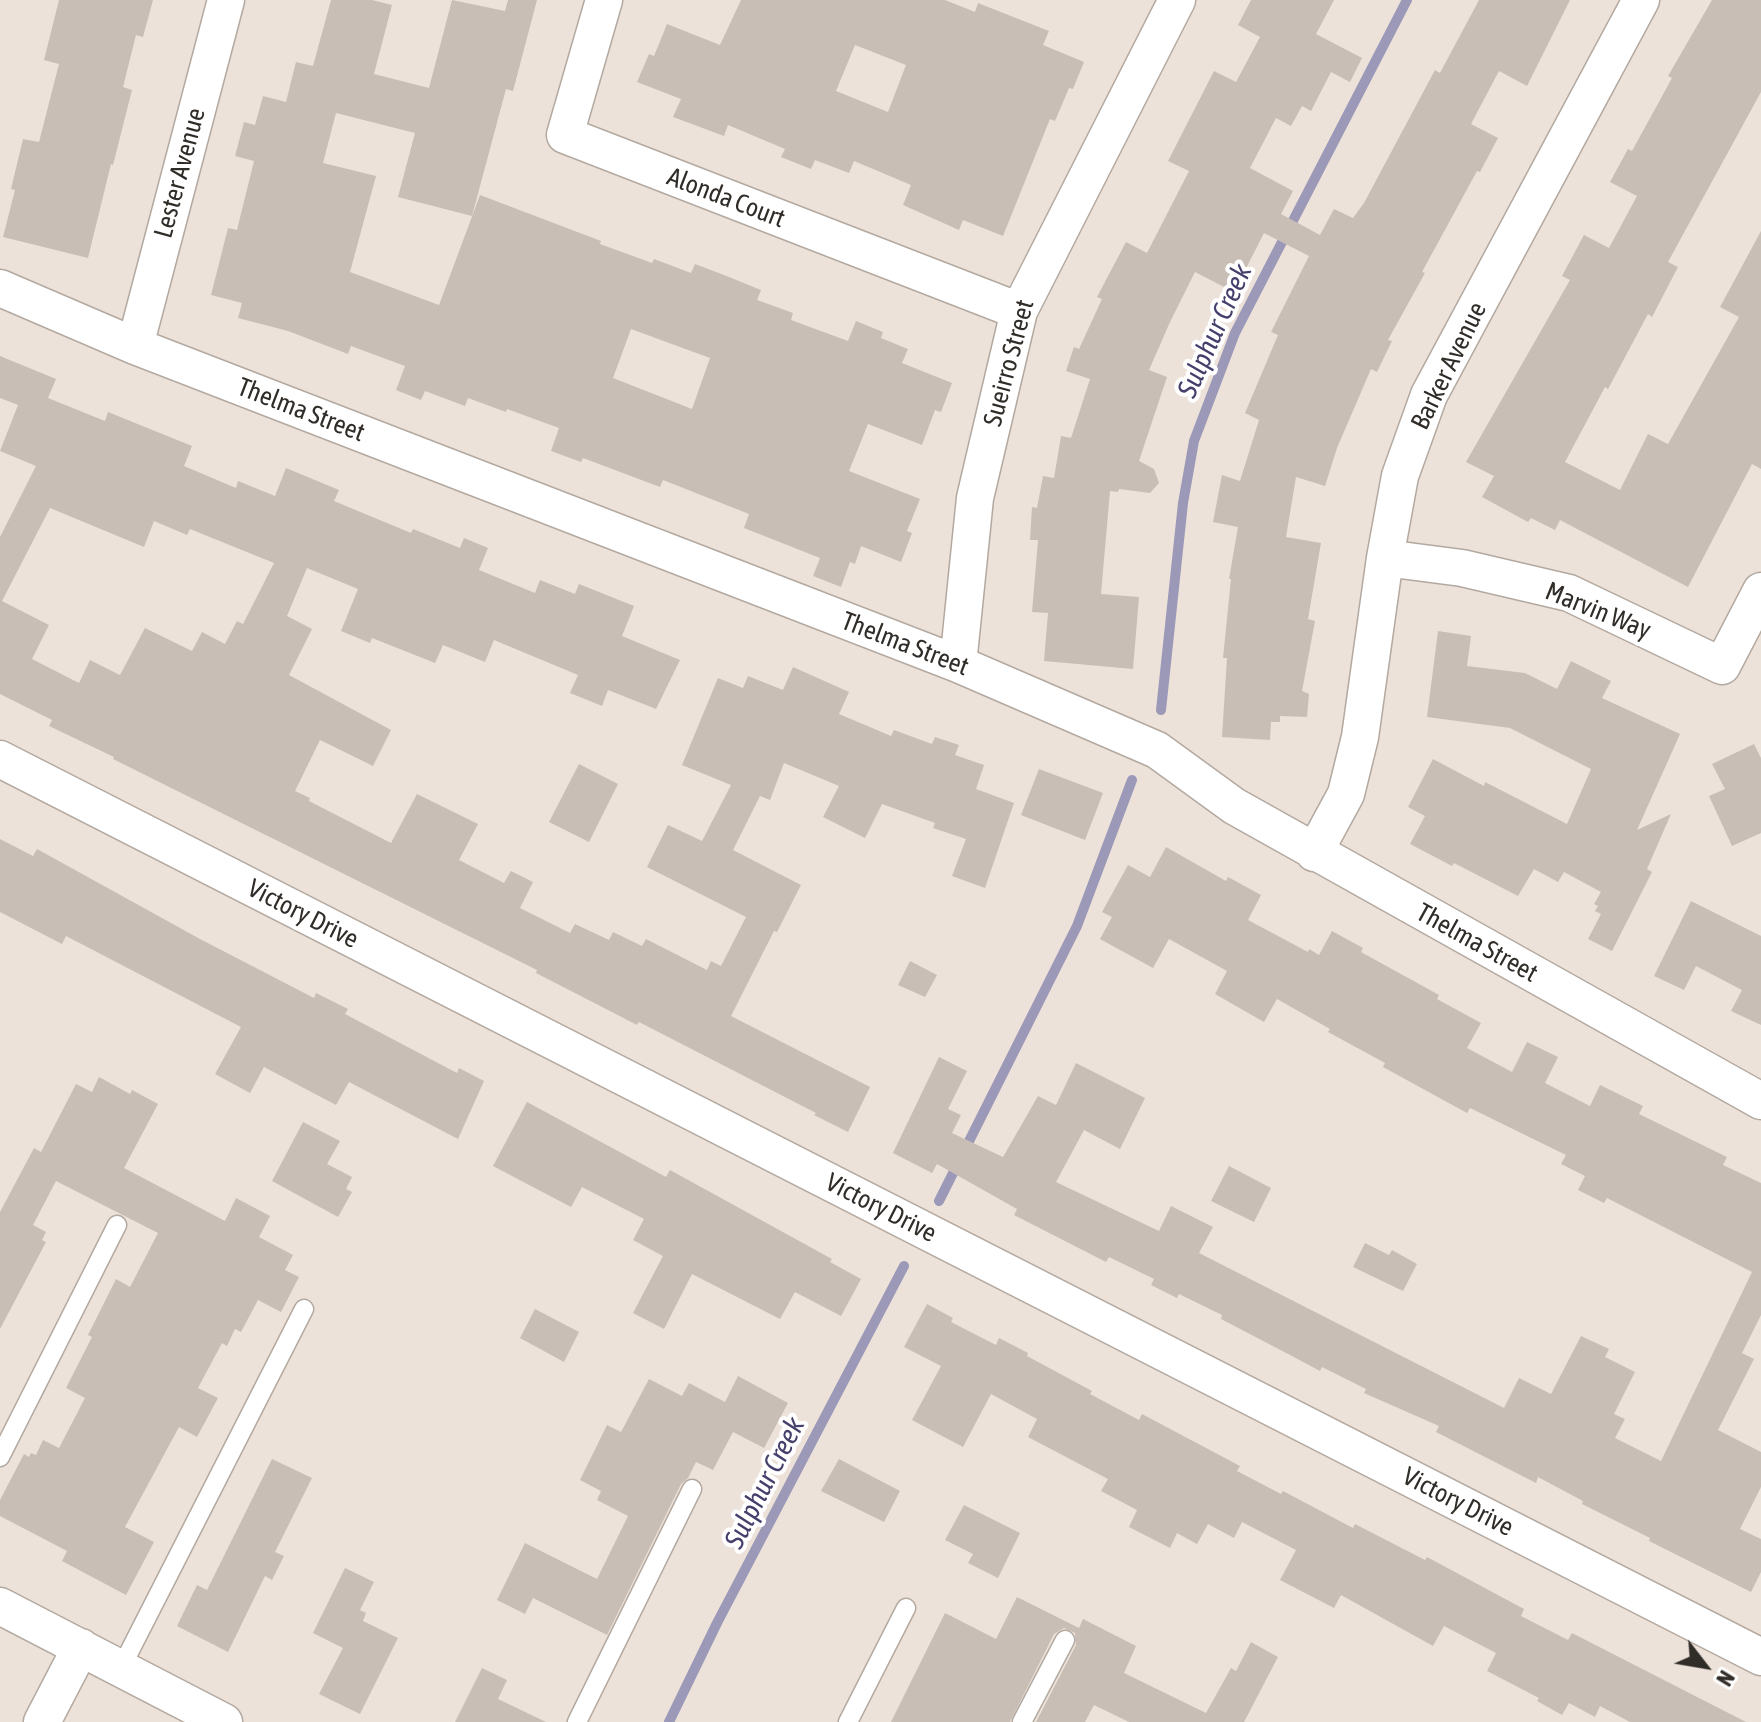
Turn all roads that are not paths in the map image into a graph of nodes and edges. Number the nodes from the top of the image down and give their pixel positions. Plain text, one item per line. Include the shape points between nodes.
1 (226, 0) edge
2 (604, 0) edge
3 (1641, 0) edge
4 (1173, 1) edge
5 (0, 288) edge
6 (1019, 311) junction
7 (135, 346) junction
8 (1385, 558) junction
9 (1761, 591) edge
10 (958, 664) junction
11 (0, 759) edge
12 (1314, 853) junction
13 (1761, 1101) edge
14 (117, 1225) dead end
15 (304, 1309) dead end
16 (0, 1457) edge
17 (692, 1489) dead end
18 (0, 1606) edge
19 (906, 1608) dead end
20 (1065, 1640) dead end
21 (81, 1647) junction
22 (1761, 1657) edge
23 (121, 1668) junction
24 (42, 1722) edge
25 (224, 1722) edge
26 (577, 1722) edge
27 (848, 1722) edge
28 (1022, 1722) edge

1 - 7 street, Lester Avenue
2 - 6 street, Alonda Court via 565,135
3 - 8 street, Barker Avenue via 1429,395 1400,476
4 - 6 street, Sueirro Street
5 - 7 street, Thelma Street
6 - 10 street, Sueirro Street via 975,498
7 - 10 street, Thelma Street
8 - 9 street, Marvin Way via 1462,568 1569,593 1722,666
8 - 12 street, Barker Avenue via 1360,737 1346,794
10 - 12 street, Thelma Street via 1157,750 1234,806
11 - 22 street, Victory Drive
12 - 13 street, Thelma Street
14 - 16 lane
15 - 23 lane
17 - 26 lane
18 - 21 street
19 - 27 lane
20 - 28 lane
21 - 23 street
21 - 24 street
23 - 25 street

